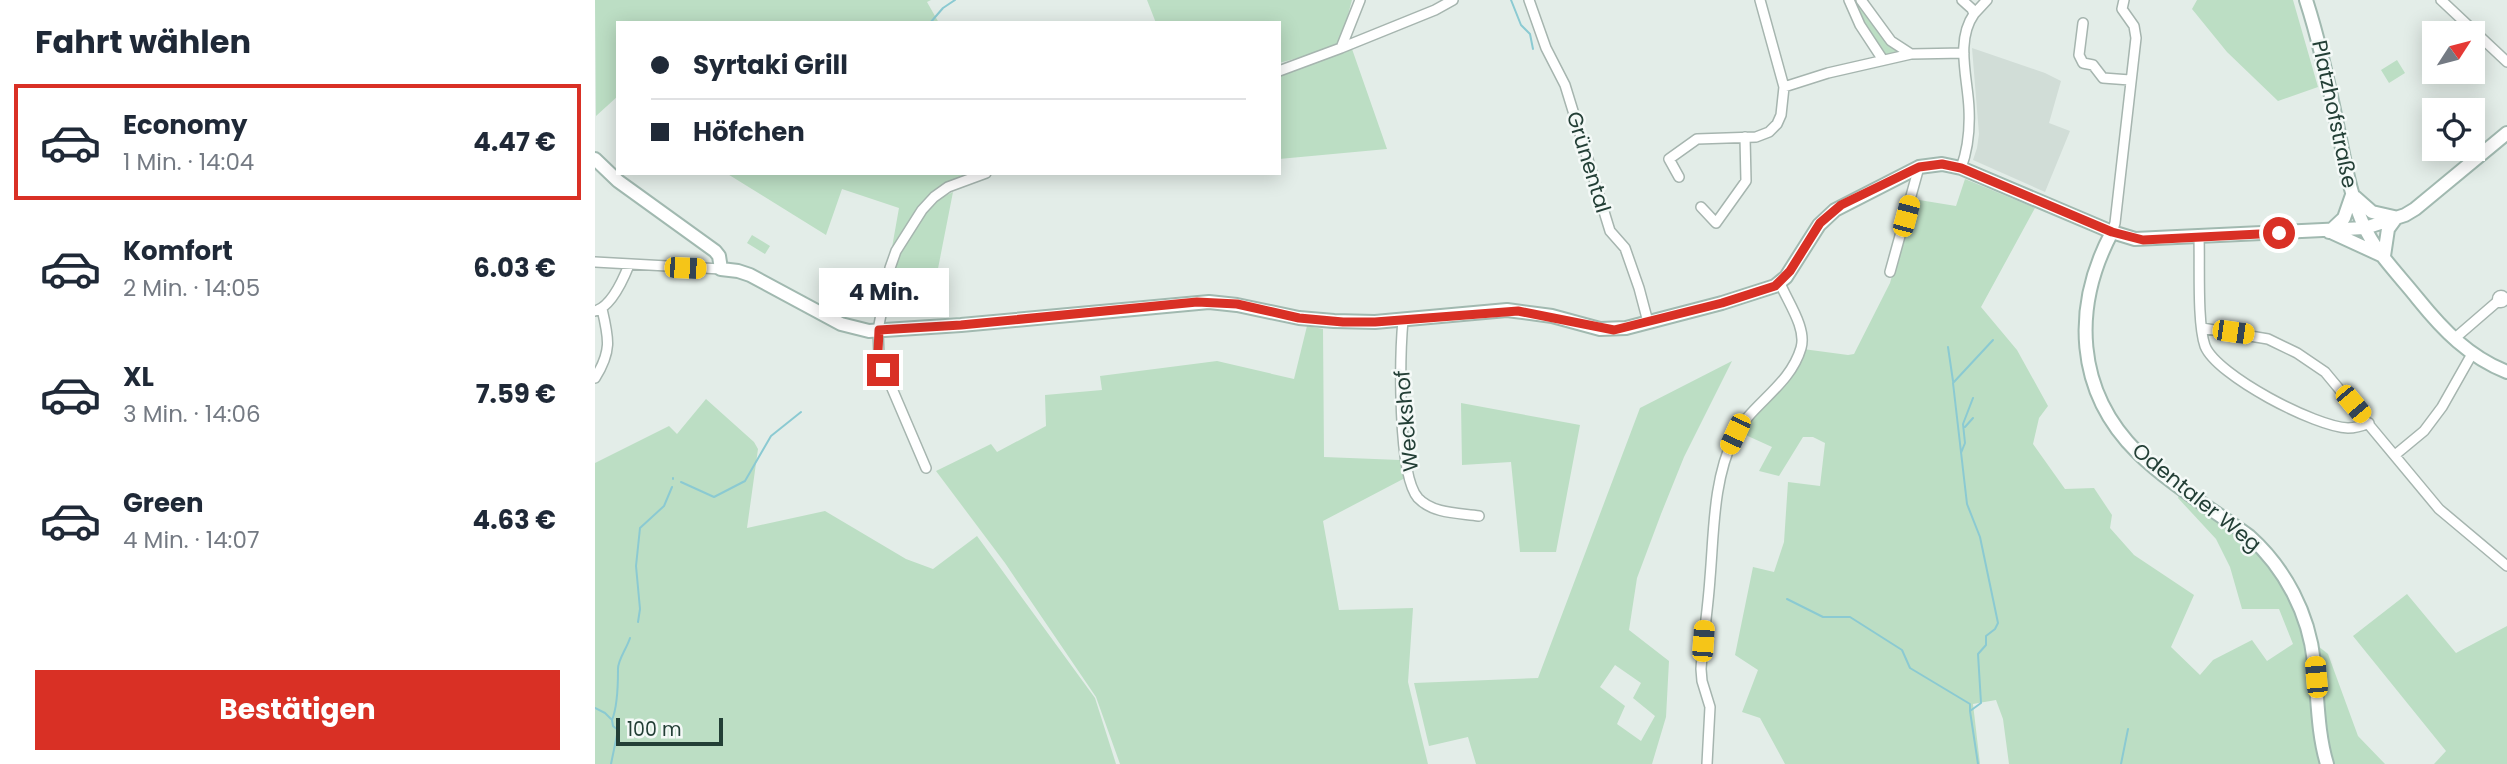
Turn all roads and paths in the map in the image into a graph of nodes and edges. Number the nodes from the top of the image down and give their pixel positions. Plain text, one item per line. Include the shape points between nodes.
1 (1360, 0) edge
2 (1453, 0) edge
3 (1529, 0) edge
4 (1760, 0) edge
5 (1849, 0) edge
6 (1861, 0) edge
7 (1962, 0) edge
8 (1987, 0) edge
9 (2124, 0) edge
10 (2306, 0) edge
11 (2441, 0) edge
12 (1974, 14) junction
13 (2083, 23) dead end
14 (1341, 48) junction
15 (1964, 52) junction
16 (1911, 54) junction
17 (1883, 60) junction
18 (2507, 62) edge
19 (1281, 70) edge
20 (2130, 80) junction
21 (1784, 87) junction
22 (2507, 133) edge
23 (1745, 137) junction
24 (595, 159) edge
25 (1919, 167) junction
26 (1961, 168) junction
27 (981, 175) edge
28 (1679, 177) dead end
29 (2352, 195) junction
30 (1701, 207) dead end
31 (2396, 218) junction
32 (2365, 228) junction
33 (2112, 232) junction
34 (2329, 232) junction
35 (2199, 238) junction
36 (2383, 256) junction
37 (595, 262) edge
38 (629, 265) junction
39 (721, 269) junction
40 (1890, 272) dead end
41 (1780, 283) junction
42 (2498, 301) dead end
43 (598, 310) edge
44 (1403, 320) junction
45 (1648, 322) junction
46 (2202, 328) junction
47 (879, 330) junction
48 (2454, 339) junction
49 (2472, 354) junction
50 (2507, 372) edge
51 (595, 379) edge
52 (2369, 423) junction
53 (2395, 455) junction
54 (926, 468) dead end
55 (1479, 516) dead end
56 (2507, 566) edge
57 (1707, 764) edge
58 (2327, 764) edge

1 - 14 street
2 - 14 street
3 - 45 street, Grünental via 1565,85 1611,231 1625,248
4 - 21 street
5 - 17 street
6 - 16 street via 1891,41
7 - 12 street
8 - 12 street
9 - 20 street via 2122,9 2136,30
10 - 29 main road, Platzhofstraße via 2322,47
11 - 18 street
12 - 15 street via 1965,31
13 - 20 street via 2079,55 2083,63 2093,65 2103,78
14 - 19 street
15 - 16 street
15 - 26 street via 1969,136
16 - 17 street
17 - 21 street
20 - 33 street
21 - 23 street via 1781,116 1774,128 1762,136
22 - 31 main road via 2428,200
23 - 28 street via 1694,141 1669,159
23 - 30 street via 1747,178 1742,190 1716,223
24 - 39 main road via 715,251
25 - 26 main road via 1942,164
25 - 40 street
25 - 41 main road via 1835,209
26 - 33 main road
27 - 47 street via 948,187 922,210 892,259
29 - 31 main road via 2372,212
29 - 32 main road, Platzhofstraße
29 - 34 main road via 2344,218
31 - 32 main road
31 - 36 main road via 2388,229
32 - 34 main road
32 - 36 main road, Platzhofstraße
33 - 35 main road via 2135,239
33 - 58 main road, Odentaler Weg via 2093,274 2085,311 2087,357 2099,397 2136,451 2249,536 2285,579 2312,648
34 - 35 main road
34 - 36 main road
35 - 46 street
36 - 48 main road, Platzhofstraße
37 - 38 street
38 - 39 street
38 - 43 street via 614,293
39 - 47 main road via 745,273 841,324
41 - 45 main road
41 - 57 street via 1800,328 1801,348 1779,385 1735,434 1719,486 1701,669 1710,707
42 - 48 street
43 - 51 street via 609,344
44 - 45 main road via 1507,310 1614,330
44 - 47 main road via 1326,321 1237,304 1197,302
44 - 55 street, Weckshof via 1404,448 1414,491 1418,498 1446,512
46 - 52 street via 2253,335 2297,353 2325,372
46 - 52 street via 2205,346 2215,361 2281,404 2333,426
47 - 54 street via 883,370
48 - 49 main road, Platzhofstraße
49 - 50 main road, Platzhofstraße
49 - 53 street via 2424,431
52 - 53 street
53 - 56 street via 2443,513

